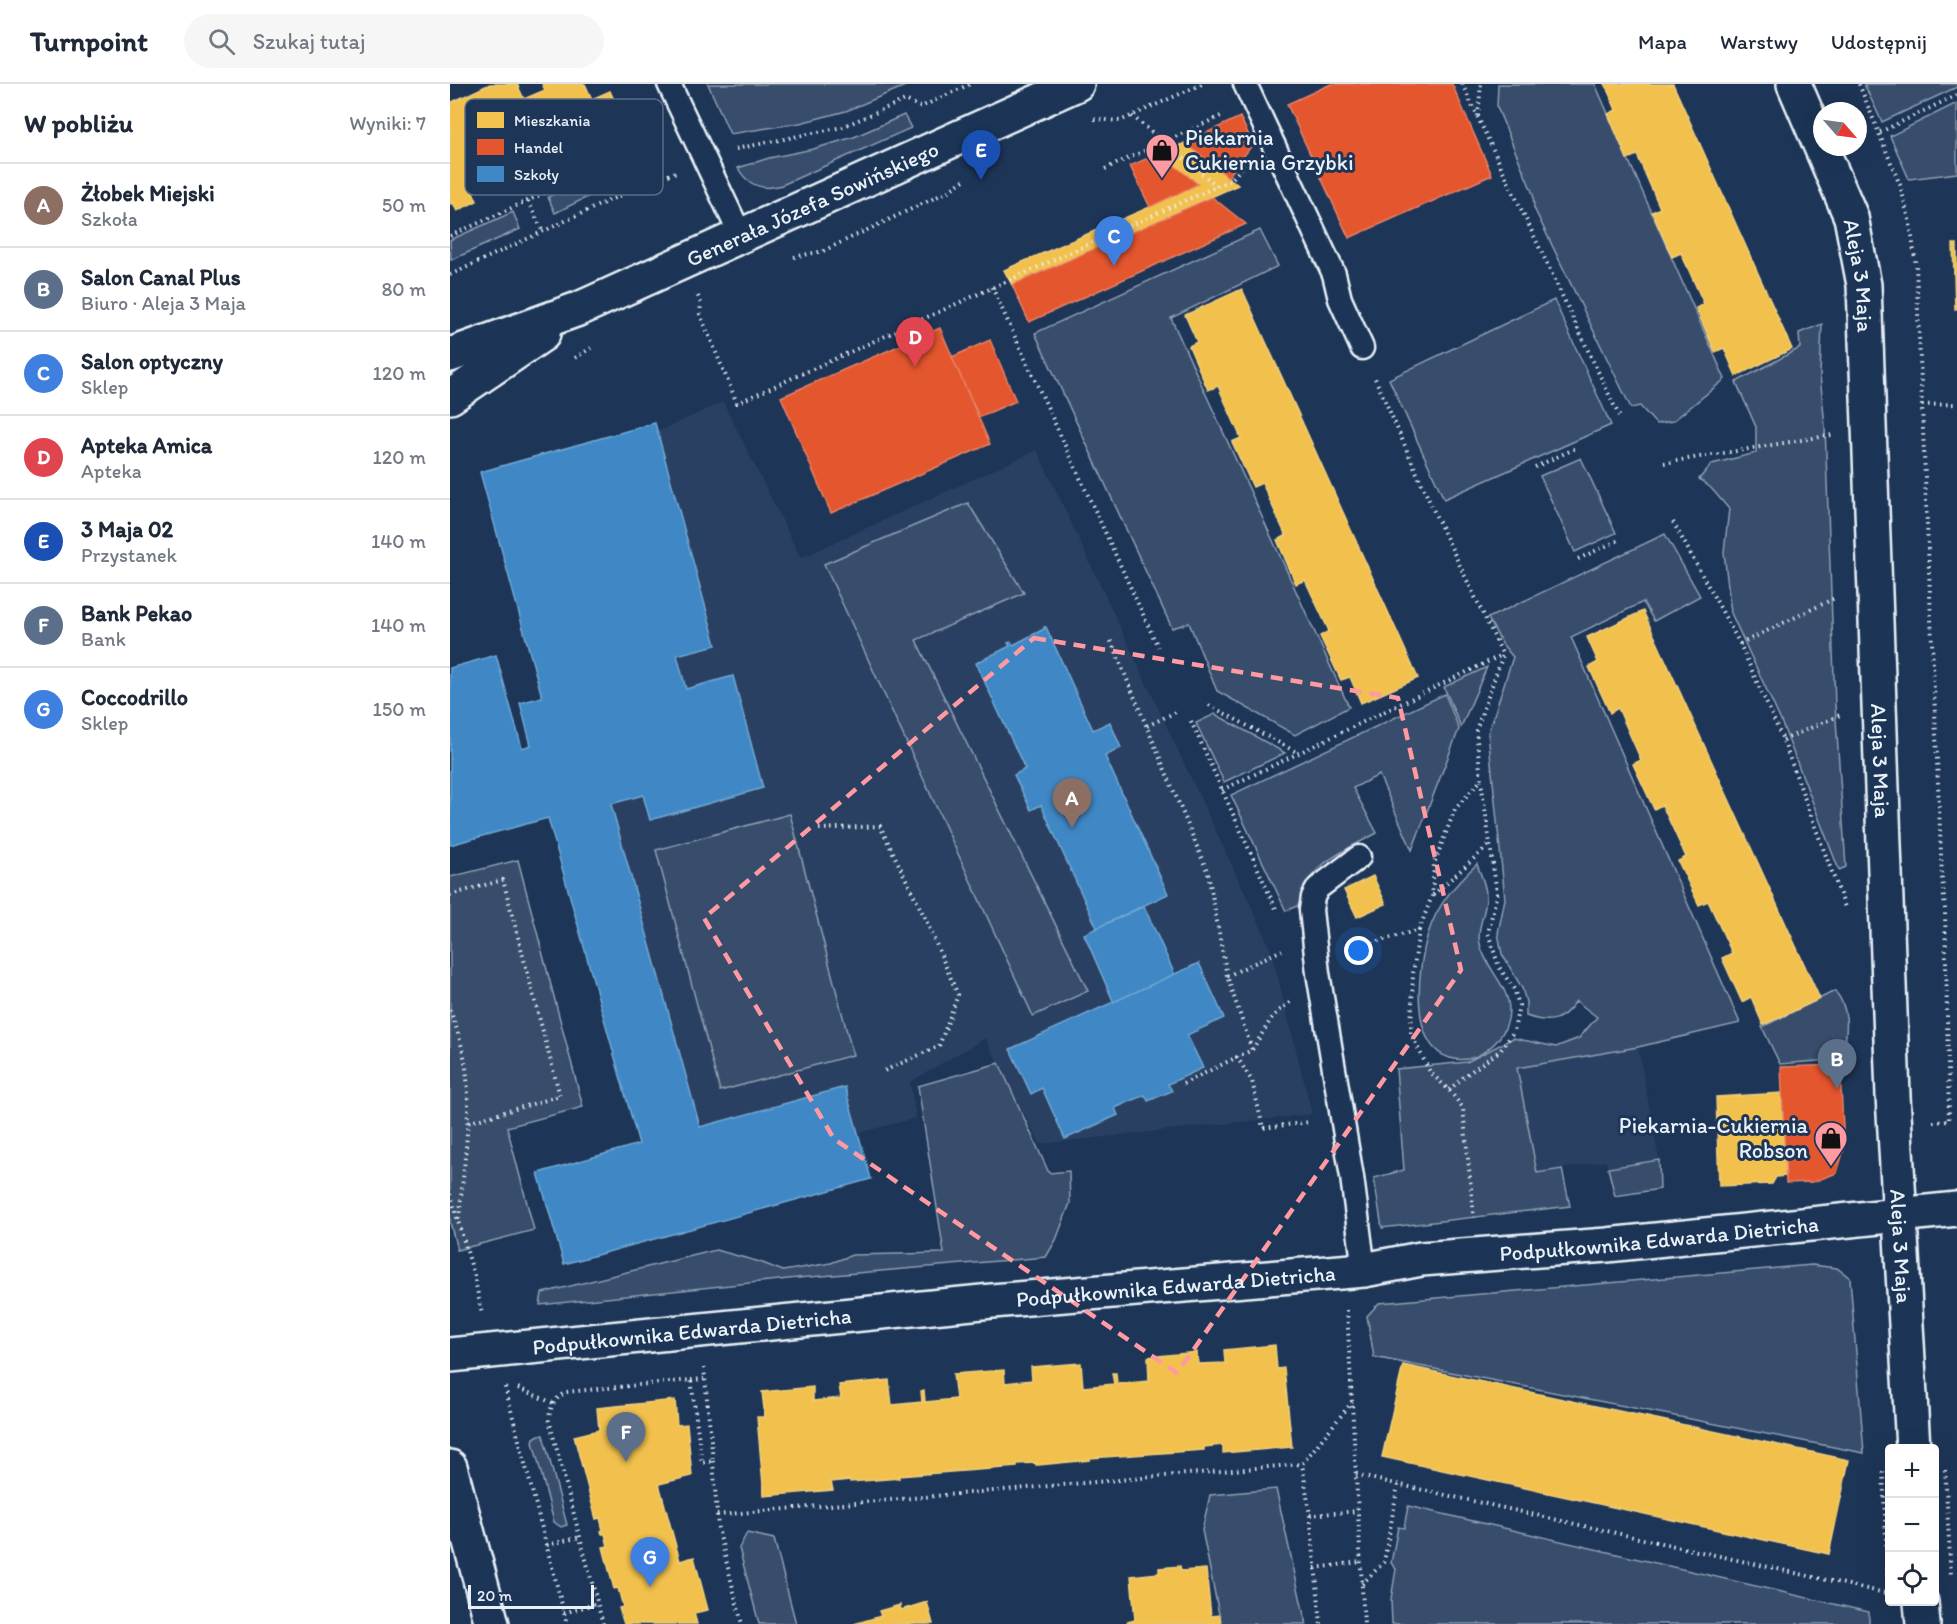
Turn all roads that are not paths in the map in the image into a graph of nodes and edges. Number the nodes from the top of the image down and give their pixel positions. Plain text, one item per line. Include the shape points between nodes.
1 (669, 84) edge
2 (1077, 84) edge
3 (1794, 84) edge
4 (1249, 93) edge
5 (741, 236) junction
6 (581, 308) junction
7 (1362, 348) road end
8 (450, 355) edge
9 (450, 397) edge
10 (1359, 857) dead end
11 (1957, 1209) edge
12 (1900, 1215) junction
13 (1364, 1270) junction
14 (450, 1355) edge
15 (1913, 1444) edge
16 (450, 1467) edge
17 (1921, 1606) edge
18 (492, 1624) edge
19 (1923, 1624) edge

1 - 5 lane
2 - 5 street, Generała Józefa Sowińskiego
3 - 12 street, Aleja 3 Maja via 1851,217 1864,285
4 - 7 lane via 1334,274
5 - 6 street, Generała Józefa Sowińskiego
6 - 8 street, Generała Józefa Sowińskiego
6 - 9 street, Generała Józefa Sowińskiego
10 - 13 lane via 1318,888 1311,910
11 - 12 street, Podpułkownika Edwarda Dietricha
12 - 13 street, Podpułkownika Edwarda Dietricha via 1618,1244 1421,1259
12 - 15 street, Aleja 3 Maja
13 - 14 street, Podpułkownika Edwarda Dietricha via 993,1301
16 - 18 street
17 - 19 street

